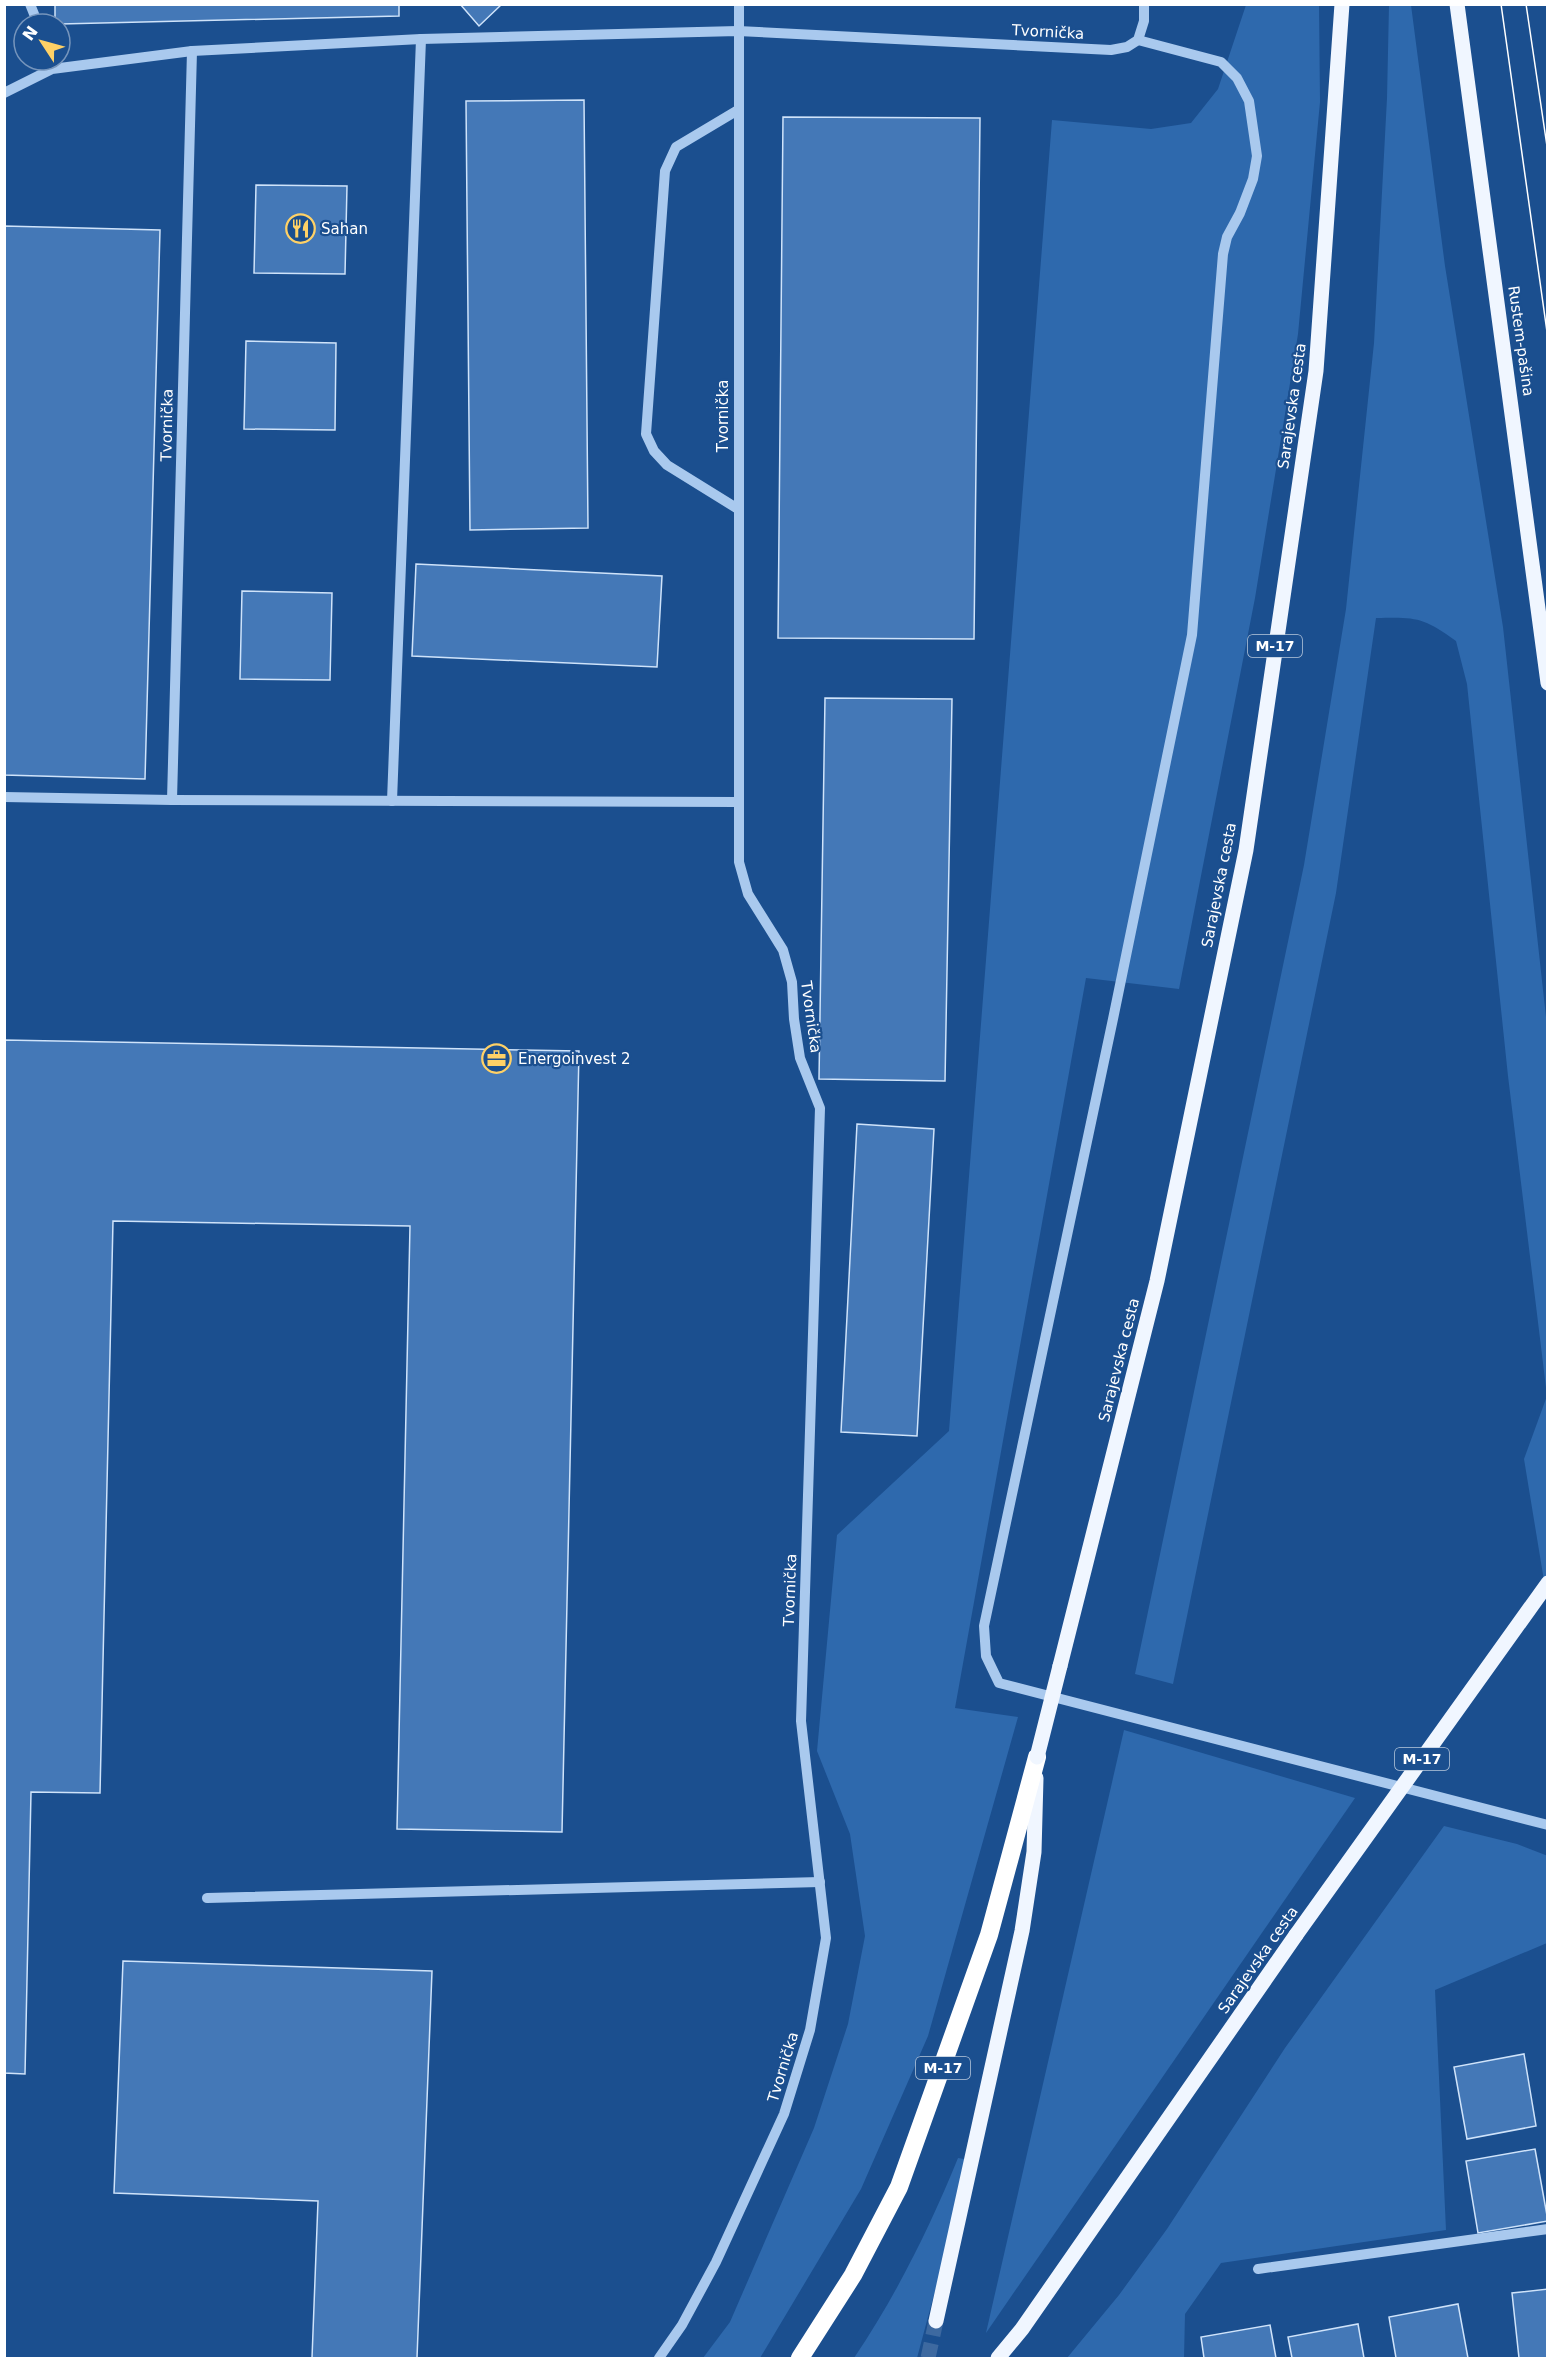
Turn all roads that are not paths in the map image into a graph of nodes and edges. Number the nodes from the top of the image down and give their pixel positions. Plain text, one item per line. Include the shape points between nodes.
1 (739, 4) edge
2 (1144, 4) edge
3 (1342, 4) edge
4 (1457, 4) edge
5 (738, 30) junction
6 (421, 39) junction
7 (1138, 40) junction
8 (192, 51) junction
9 (72, 62) edge
10 (37, 72) edge
11 (4, 93) edge
12 (738, 110) junction
13 (738, 509) junction
14 (1548, 683) edge
15 (4, 796) edge
16 (172, 800) junction
17 (392, 801) junction
18 (738, 802) junction
19 (1548, 1583) edge
20 (1037, 1757) junction
21 (1548, 1825) edge
22 (820, 1882) junction
23 (207, 1898) dead end
24 (1548, 2229) edge
25 (1258, 2269) dead end
26 (936, 2321) tunnel mouth
27 (659, 2358) edge
28 (800, 2358) edge
29 (998, 2358) edge

1 - 5 lane, Tvornička
2 - 7 lane
3 - 20 main road, Sarajevska cesta / M-17, bridge via 1317,371 1246,850 1157,1281
4 - 14 main road, Rustem-pašina
5 - 6 lane, Tvornička
5 - 7 lane, Tvornička via 1111,50
5 - 12 lane, Tvornička
6 - 8 lane, Tvornička
6 - 17 lane
7 - 21 lane via 1221,63 1229,70 1249,101 1257,156 1253,179 1223,254 1192,635 984,1626 986,1656 999,1683
8 - 9 lane, Tvornička
8 - 16 lane, Tvornička
10 - 11 lane, Tvornička
12 - 13 lane, Tvornička
12 - 13 lane via 676,147 665,171 646,434 667,465
13 - 18 lane, Tvornička
15 - 16 lane
16 - 17 lane
17 - 18 lane
18 - 22 lane, Tvornička via 739,862 748,894 783,950 792,982 800,1058 820,1108 801,1721
19 - 29 main road, Sarajevska cesta / M-17, bridge
20 - 26 main road, Sarajevska cesta via 1034,1852 1022,1931
20 - 28 highway, M-17 via 989,1935 899,2187 853,2275
22 - 23 lane
22 - 27 lane, Tvornička via 826,1938 810,2030 784,2114 716,2262
24 - 25 lane

